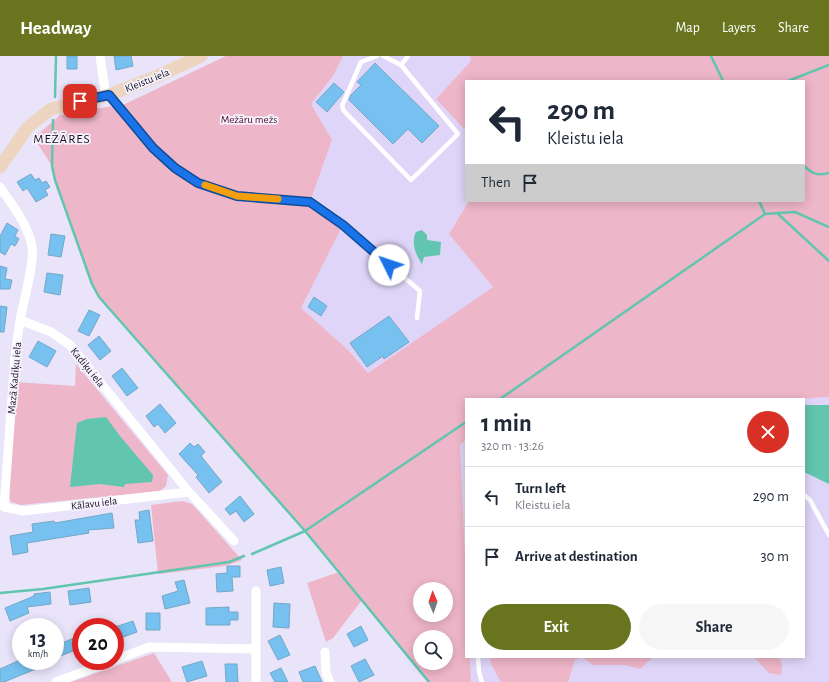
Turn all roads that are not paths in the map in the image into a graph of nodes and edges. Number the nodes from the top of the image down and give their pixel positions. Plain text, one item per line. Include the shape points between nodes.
1 (100, 56) edge
2 (201, 56) edge
3 (377, 56) edge
4 (382, 56) edge
5 (408, 56) edge
6 (401, 65) junction
7 (109, 95) junction
8 (0, 167) edge
9 (0, 186) edge
10 (418, 318) dead end
11 (20, 320) junction
12 (189, 492) junction
13 (805, 496) edge
14 (2, 505) edge
15 (829, 534) edge
16 (234, 541) dead end
17 (256, 591) dead end
18 (256, 649) junction
19 (325, 652) dead end
20 (124, 656) edge
21 (478, 658) edge
22 (88, 670) edge
23 (56, 682) edge
24 (256, 682) edge
25 (330, 682) edge
26 (482, 682) edge

1 - 7 street via 105,90
2 - 7 street, Kleistu iela
3 - 6 lane via 361,62 342,106 411,180 458,134
4 - 6 lane
5 - 6 lane
7 - 8 street, Kleistu iela via 52,109 28,127
7 - 10 lane via 153,148 175,168 198,183 237,196 310,202 343,225 420,291
9 - 11 street via 26,227 33,248
11 - 12 street, Kadiķu iela via 51,332 70,345
11 - 14 street, Mazā Kadiķu iela
12 - 14 street, Kālavu iela via 23,511
12 - 16 street, Kadiķu iela
13 - 15 lane via 810,500
17 - 18 street
18 - 20 street via 149,646
18 - 24 street
19 - 25 street via 326,673
21 - 26 lane
22 - 23 street

